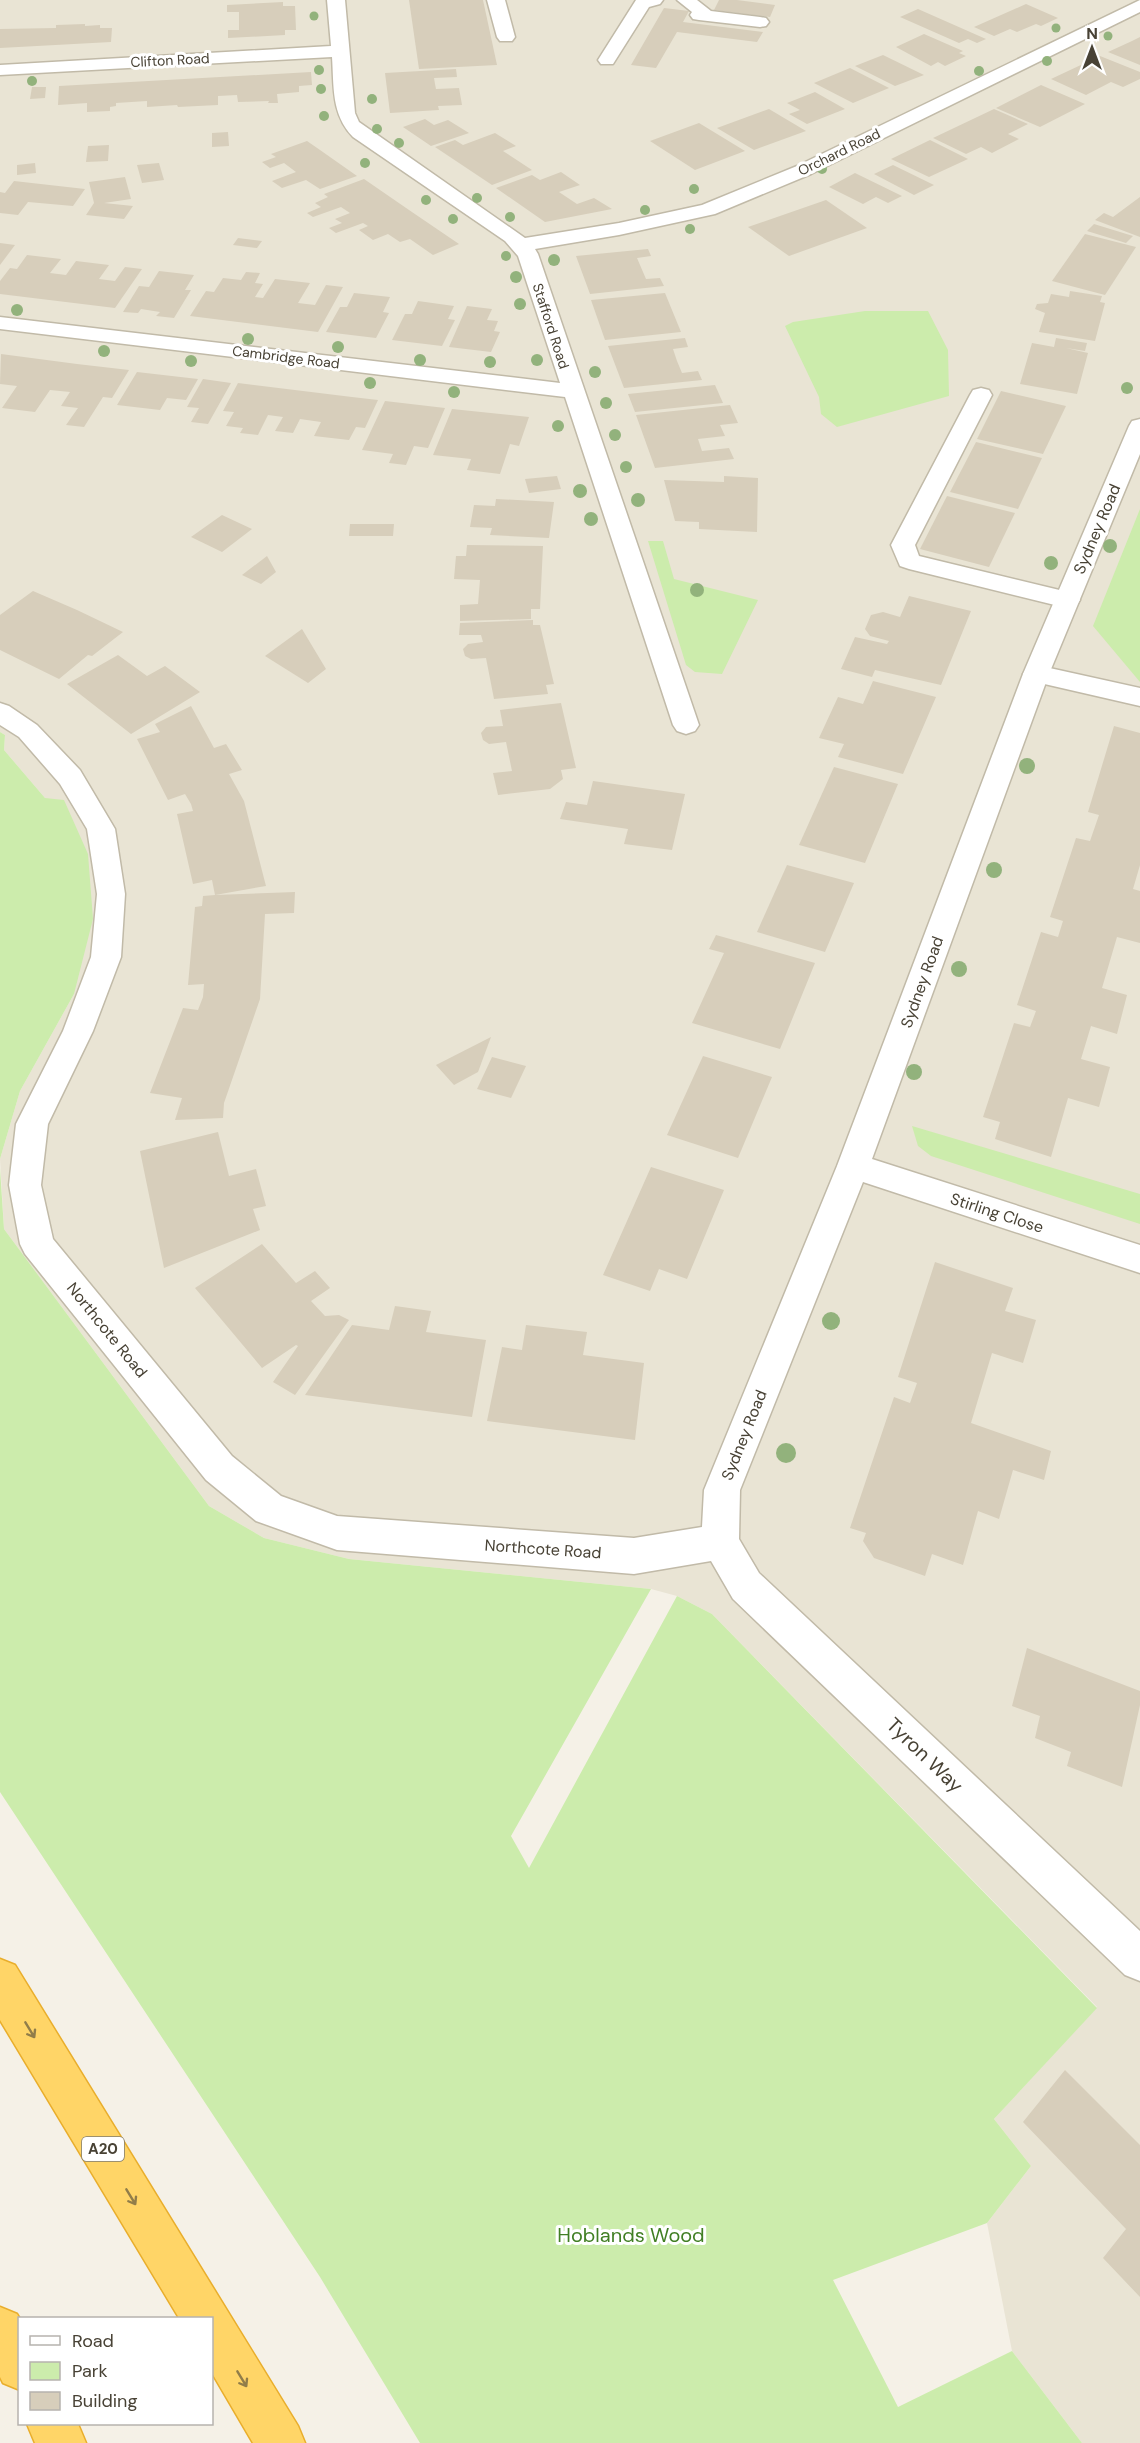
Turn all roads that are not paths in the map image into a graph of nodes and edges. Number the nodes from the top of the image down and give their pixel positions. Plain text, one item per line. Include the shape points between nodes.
1 (336, 0) edge
2 (496, 0) edge
3 (654, 0) edge
4 (686, 0) edge
5 (1140, 5) edge
6 (760, 22) dead end
7 (506, 37) dead end
8 (340, 51) junction
9 (607, 60) dead end
10 (0, 70) edge
11 (521, 245) junction
12 (0, 323) edge
13 (573, 391) junction
14 (981, 395) dead end
15 (1140, 426) edge
16 (1067, 600) junction
17 (1036, 674) junction
18 (1140, 697) edge
19 (0, 712) edge
20 (686, 725) dead end
21 (854, 1166) junction
22 (1140, 1259) edge
23 (720, 1542) junction
24 (1140, 1960) edge
25 (0, 1980) edge
26 (204, 2317) edge
27 (0, 2331) edge
28 (213, 2331) edge
29 (18, 2362) edge
30 (52, 2425) edge
31 (62, 2443) edge
32 (281, 2443) edge

1 - 8 street, Stafford Road
2 - 7 street
3 - 9 street via 642,3
4 - 6 street via 702,11 699,15
5 - 11 street, Orchard Road via 804,170 708,210
8 - 10 street, Clifton Road
8 - 11 street, Stafford Road via 346,113 351,124
11 - 13 street, Stafford Road via 528,254
12 - 13 street, Cambridge Road
13 - 20 street, Stafford Road
14 - 16 street via 903,545 909,561
15 - 16 street, Sydney Road
16 - 17 street, Sydney Road
17 - 18 street
17 - 21 street, Sydney Road
19 - 23 street, Northcote Road via 28,731 70,777 101,829 111,894 105,957 78,1031 32,1124 25,1185 37,1244 219,1468 269,1509 338,1533 634,1556
21 - 22 street, Stirling Close
21 - 23 street, Sydney Road via 722,1490
23 - 24 street, Tyron Way via 746,1586
25 -> 26 highway, A20
27 - 29 highway
28 -> 32 highway
30 - 31 highway

